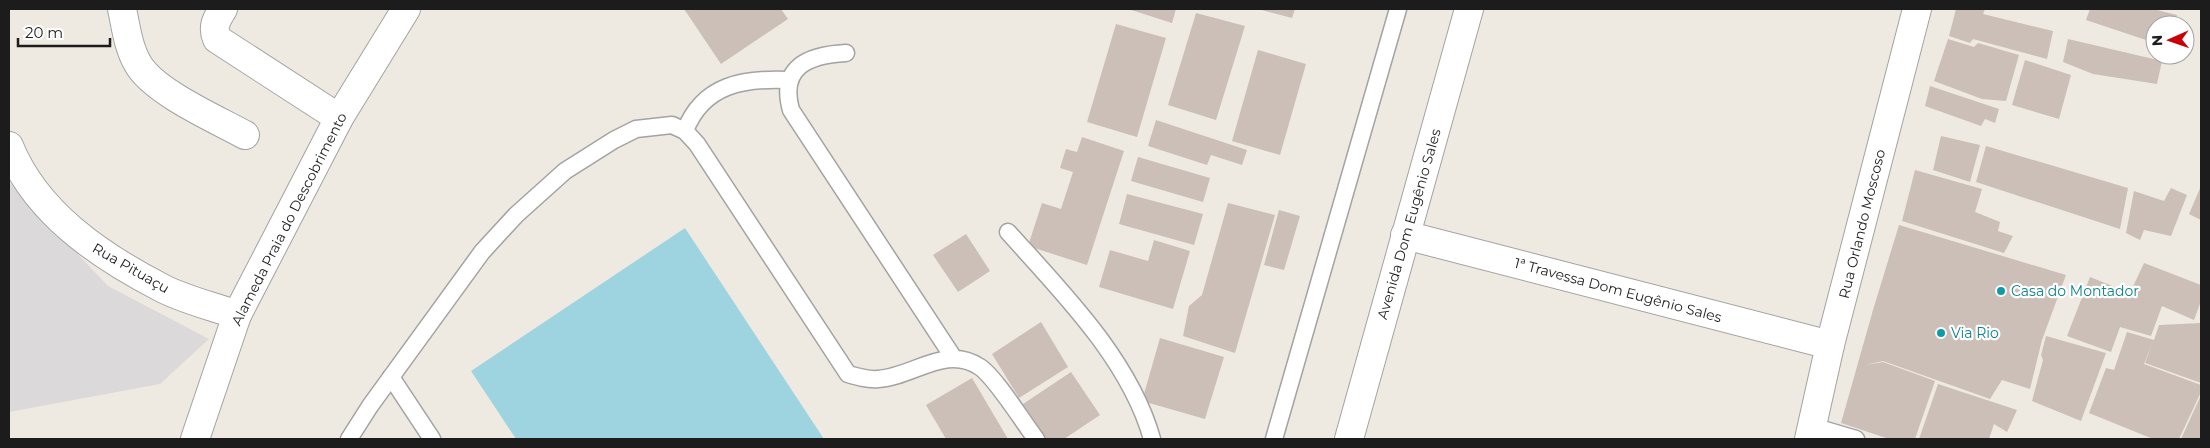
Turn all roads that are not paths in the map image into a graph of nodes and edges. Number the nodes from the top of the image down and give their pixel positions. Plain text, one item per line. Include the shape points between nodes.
1 (122, 9) edge
2 (223, 9) edge
3 (406, 9) edge
4 (1398, 9) edge
5 (1469, 9) edge
6 (1917, 9) edge
7 (846, 53) dead end
8 (789, 80) junction
9 (339, 118) junction
10 (685, 130) junction
11 (246, 135) dead end
12 (9, 146) edge
13 (1008, 232) dead end
14 (1405, 235) junction
15 (237, 315) junction
16 (1830, 345) junction
17 (953, 358) junction
18 (392, 377) junction
19 (1811, 433) edge
20 (195, 439) edge
21 (349, 439) edge
22 (432, 439) edge
23 (1036, 439) edge
24 (1152, 439) edge
25 (1274, 439) edge
26 (1349, 439) edge
27 (1856, 439) edge

1 - 11 street via 130,49 152,82
2 - 9 street via 215,22 217,40
3 - 9 street, Alameda Praia do Descobrimento
4 - 25 lane
5 - 14 street, Avenida Dom Eugênio Sales
6 - 16 street, Rua Orlando Moscoso
7 - 8 lane via 812,59 796,68
8 - 10 lane via 748,81 712,94 699,104
8 - 17 lane via 787,96 791,110
9 - 15 street, Alameda Praia do Descobrimento
10 - 17 lane via 848,374 878,379
10 - 18 lane via 672,126 636,129 565,171 516,215 482,252
12 - 15 street, Rua Pituaçu via 17,166 48,209 96,250 163,289
13 - 24 lane via 1068,300 1118,365
14 - 16 street, 1ª Travessa Dom Eugênio Sales
14 - 26 street, Avenida Dom Eugênio Sales
15 - 20 street, Alameda Praia do Descobrimento
16 - 19 street, Rua Orlando Moscoso
17 - 23 lane via 980,367
18 - 21 lane
18 - 22 lane
19 - 27 lane

